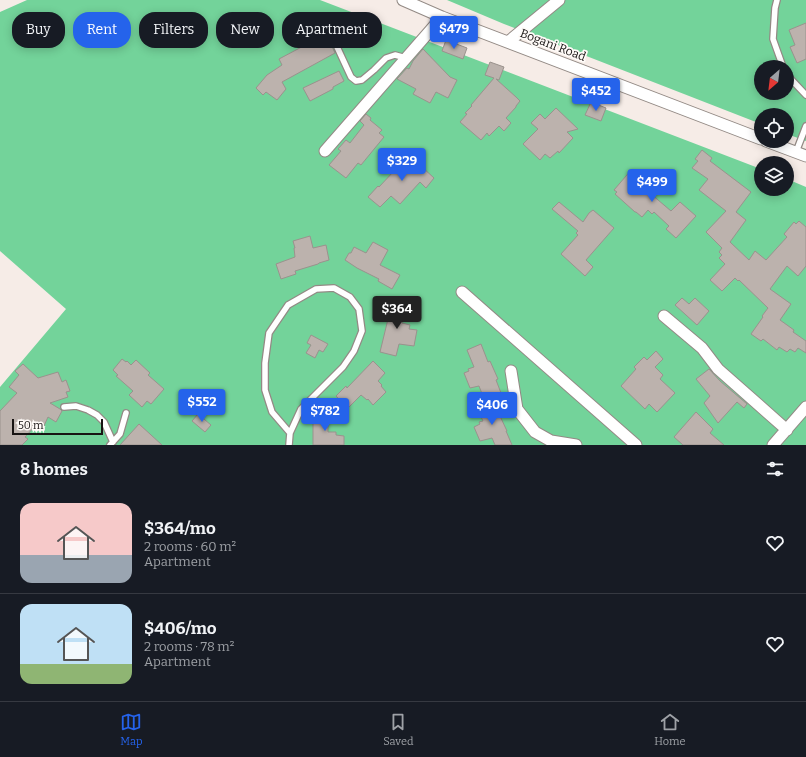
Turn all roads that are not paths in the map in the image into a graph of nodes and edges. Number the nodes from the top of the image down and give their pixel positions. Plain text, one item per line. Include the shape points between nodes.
1 (403, 0) edge
2 (559, 0) edge
3 (777, 0) edge
4 (442, 17) junction
5 (508, 42) junction
6 (337, 48) edge
7 (406, 58) junction
8 (780, 60) edge
9 (794, 82) edge
10 (806, 95) edge
11 (806, 126) edge
12 (754, 136) edge
13 (785, 148) edge
14 (325, 151) dead end
15 (801, 154) edge
16 (462, 292) dead end
17 (664, 316) dead end
18 (511, 371) dead end
19 (64, 407) dead end
20 (806, 407) edge
21 (126, 413) dead end
22 (787, 430) junction
23 (290, 433) junction
24 (112, 444) edge
25 (289, 445) edge
26 (576, 445) edge
27 (636, 445) edge
28 (773, 445) edge

1 - 4 street, Bogani Road
2 - 5 street
3 - 8 lane via 773,39
4 - 5 street, Bogani Road
4 - 7 street
5 - 12 street, Bogani Road
6 - 7 lane via 350,77 356,81 362,80 386,58 395,55
7 - 14 street
9 - 10 lane
11 - 15 lane
13 - 15 street
16 - 27 street
17 - 22 street via 702,348 718,369
18 - 26 street via 517,409 535,432 551,441
19 - 24 lane via 76,406 97,415 104,422
20 - 22 street
21 - 24 lane via 120,434
22 - 28 street
23 - 23 lane via 301,409 343,367 354,351 362,331 359,309 350,297 334,288 316,289 288,305 269,333 265,390 272,412
23 - 25 lane

